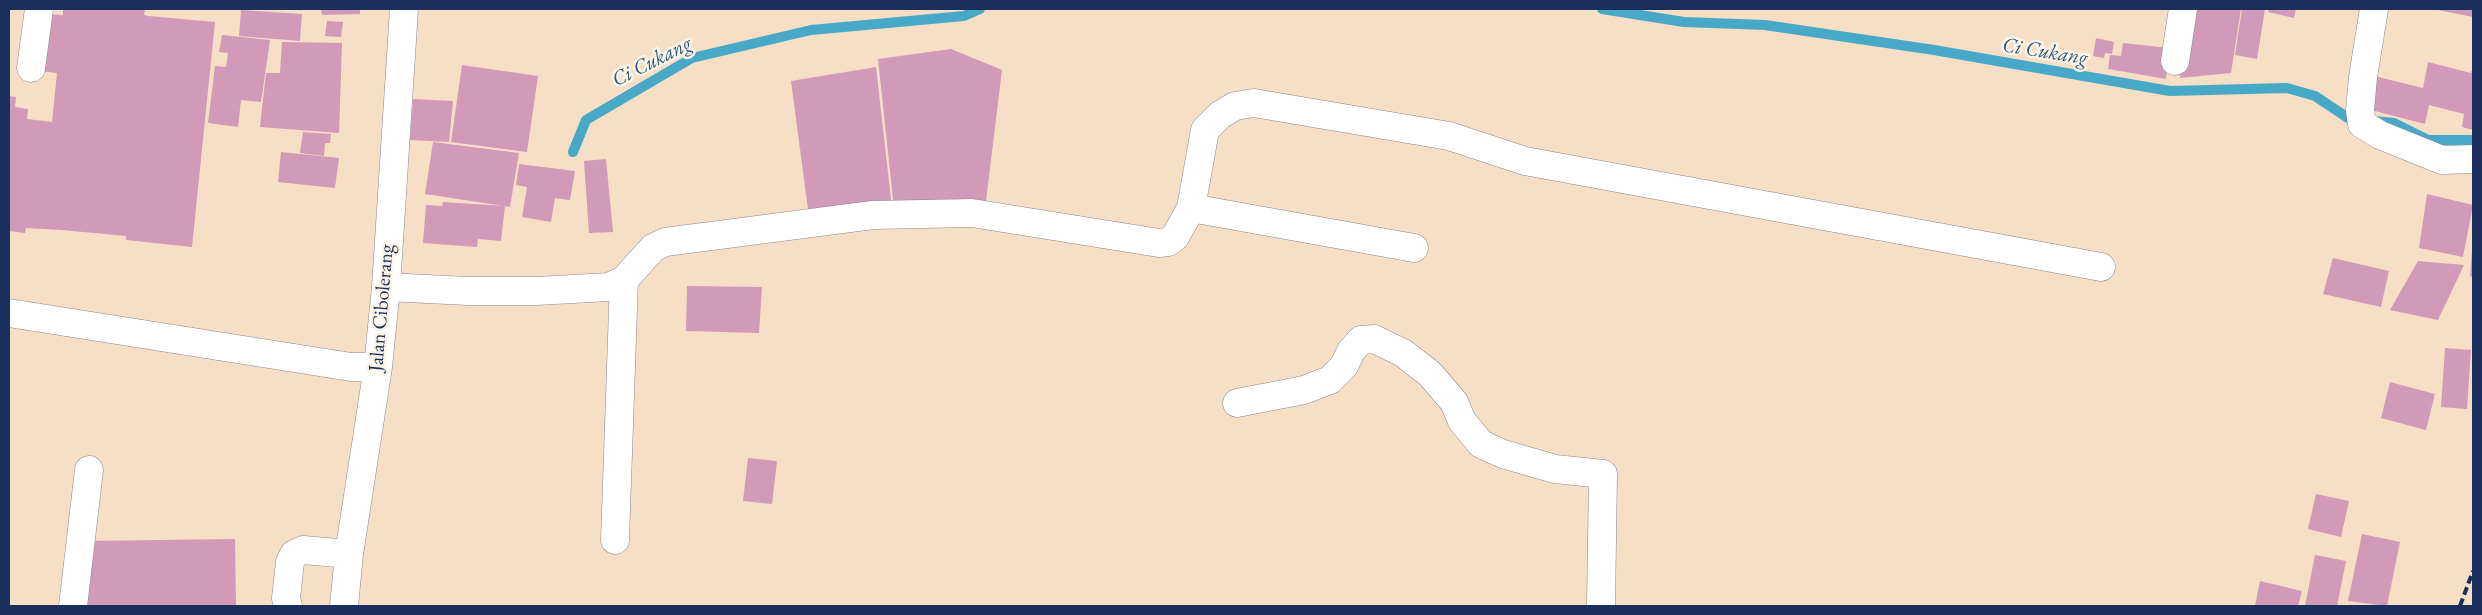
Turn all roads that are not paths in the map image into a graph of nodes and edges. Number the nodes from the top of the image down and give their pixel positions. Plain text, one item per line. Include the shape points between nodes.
1 (39, 9) edge
2 (404, 9) edge
3 (2183, 9) edge
4 (2374, 9) edge
5 (2175, 60) dead end
6 (31, 68) dead end
7 (2473, 159) edge
8 (1191, 208) junction
9 (1414, 248) dead end
10 (2101, 267) dead end
11 (624, 280) junction
12 (386, 287) junction
13 (9, 313) edge
14 (378, 367) junction
15 (1236, 403) dead end
16 (89, 470) dead end
17 (615, 540) dead end
18 (349, 554) junction
19 (72, 606) edge
20 (288, 606) edge
21 (344, 606) edge
22 (1601, 606) edge

1 - 6 street
2 - 12 street, Jalan Cibolerang
3 - 5 street
4 - 7 street via 2363,77 2361,117 2380,135 2442,160
8 - 9 street
8 - 10 street via 1205,130 1235,106 1254,104 1449,136 1525,161
8 - 11 street via 1175,237 1159,244 972,213 873,215 796,224 665,242 653,248
11 - 12 street via 608,287 536,292
11 - 17 street
12 - 14 street, Jalan Cibolerang
13 - 14 street via 350,367
14 - 18 street, Jalan Cibolerang
15 - 22 street via 1304,390 1330,380 1361,340 1374,339 1403,353 1430,374 1454,402 1462,421 1481,444 1555,469 1604,474
16 - 19 street
18 - 20 street via 303,550 294,554 290,562
18 - 21 street, Jalan Cibolerang

